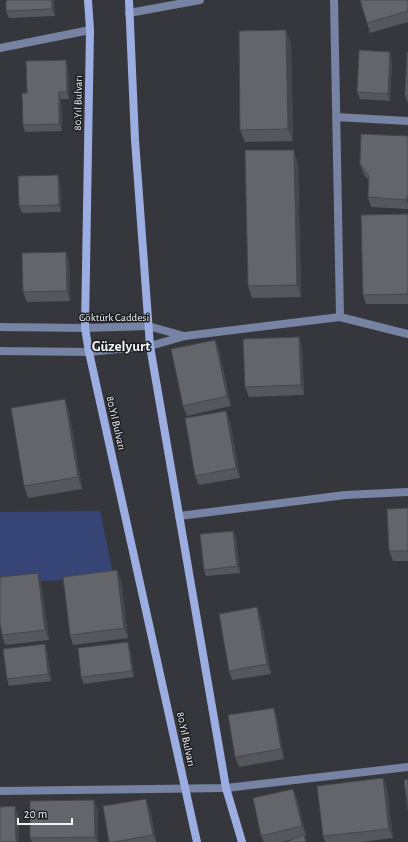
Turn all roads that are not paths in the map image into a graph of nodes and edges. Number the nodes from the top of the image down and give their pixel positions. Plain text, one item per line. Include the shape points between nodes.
1 (88, 0) edge
2 (129, 0) edge
3 (200, 0) edge
4 (334, 0) edge
5 (130, 13) junction
6 (90, 30) junction
7 (0, 48) edge
8 (336, 117) junction
9 (408, 120) edge
10 (340, 317) junction
11 (148, 326) junction
12 (0, 327) edge
13 (85, 328) junction
14 (408, 334) edge
15 (185, 336) junction
16 (150, 346) junction
17 (0, 351) edge
18 (89, 352) junction
19 (408, 492) edge
20 (179, 516) junction
21 (408, 767) edge
22 (186, 788) junction
23 (226, 788) junction
24 (0, 791) edge
25 (197, 842) edge
26 (242, 842) edge

1 - 6 street, 80.Yıl Bulvarı
2 - 5 street
3 - 5 street
4 - 8 street
5 - 11 street via 135,140
6 - 7 street
6 - 13 street, 80.Yıl Bulvarı
8 - 9 street
8 - 10 street
10 - 14 street
10 - 15 street
11 - 13 street, Göktürk Caddesi
11 - 15 street, Göktürk Caddesi
11 - 16 street
12 - 13 street, Göktürk Caddesi
13 - 18 street, 80.Yıl Bulvarı
15 - 16 street
16 - 18 street
16 - 20 street
17 - 18 street
18 - 22 street, 80.Yıl Bulvarı
19 - 20 street via 345,495
20 - 23 street
21 - 23 street
22 - 23 street
22 - 24 street
22 - 25 street, 80.Yıl Bulvarı
23 - 26 street

